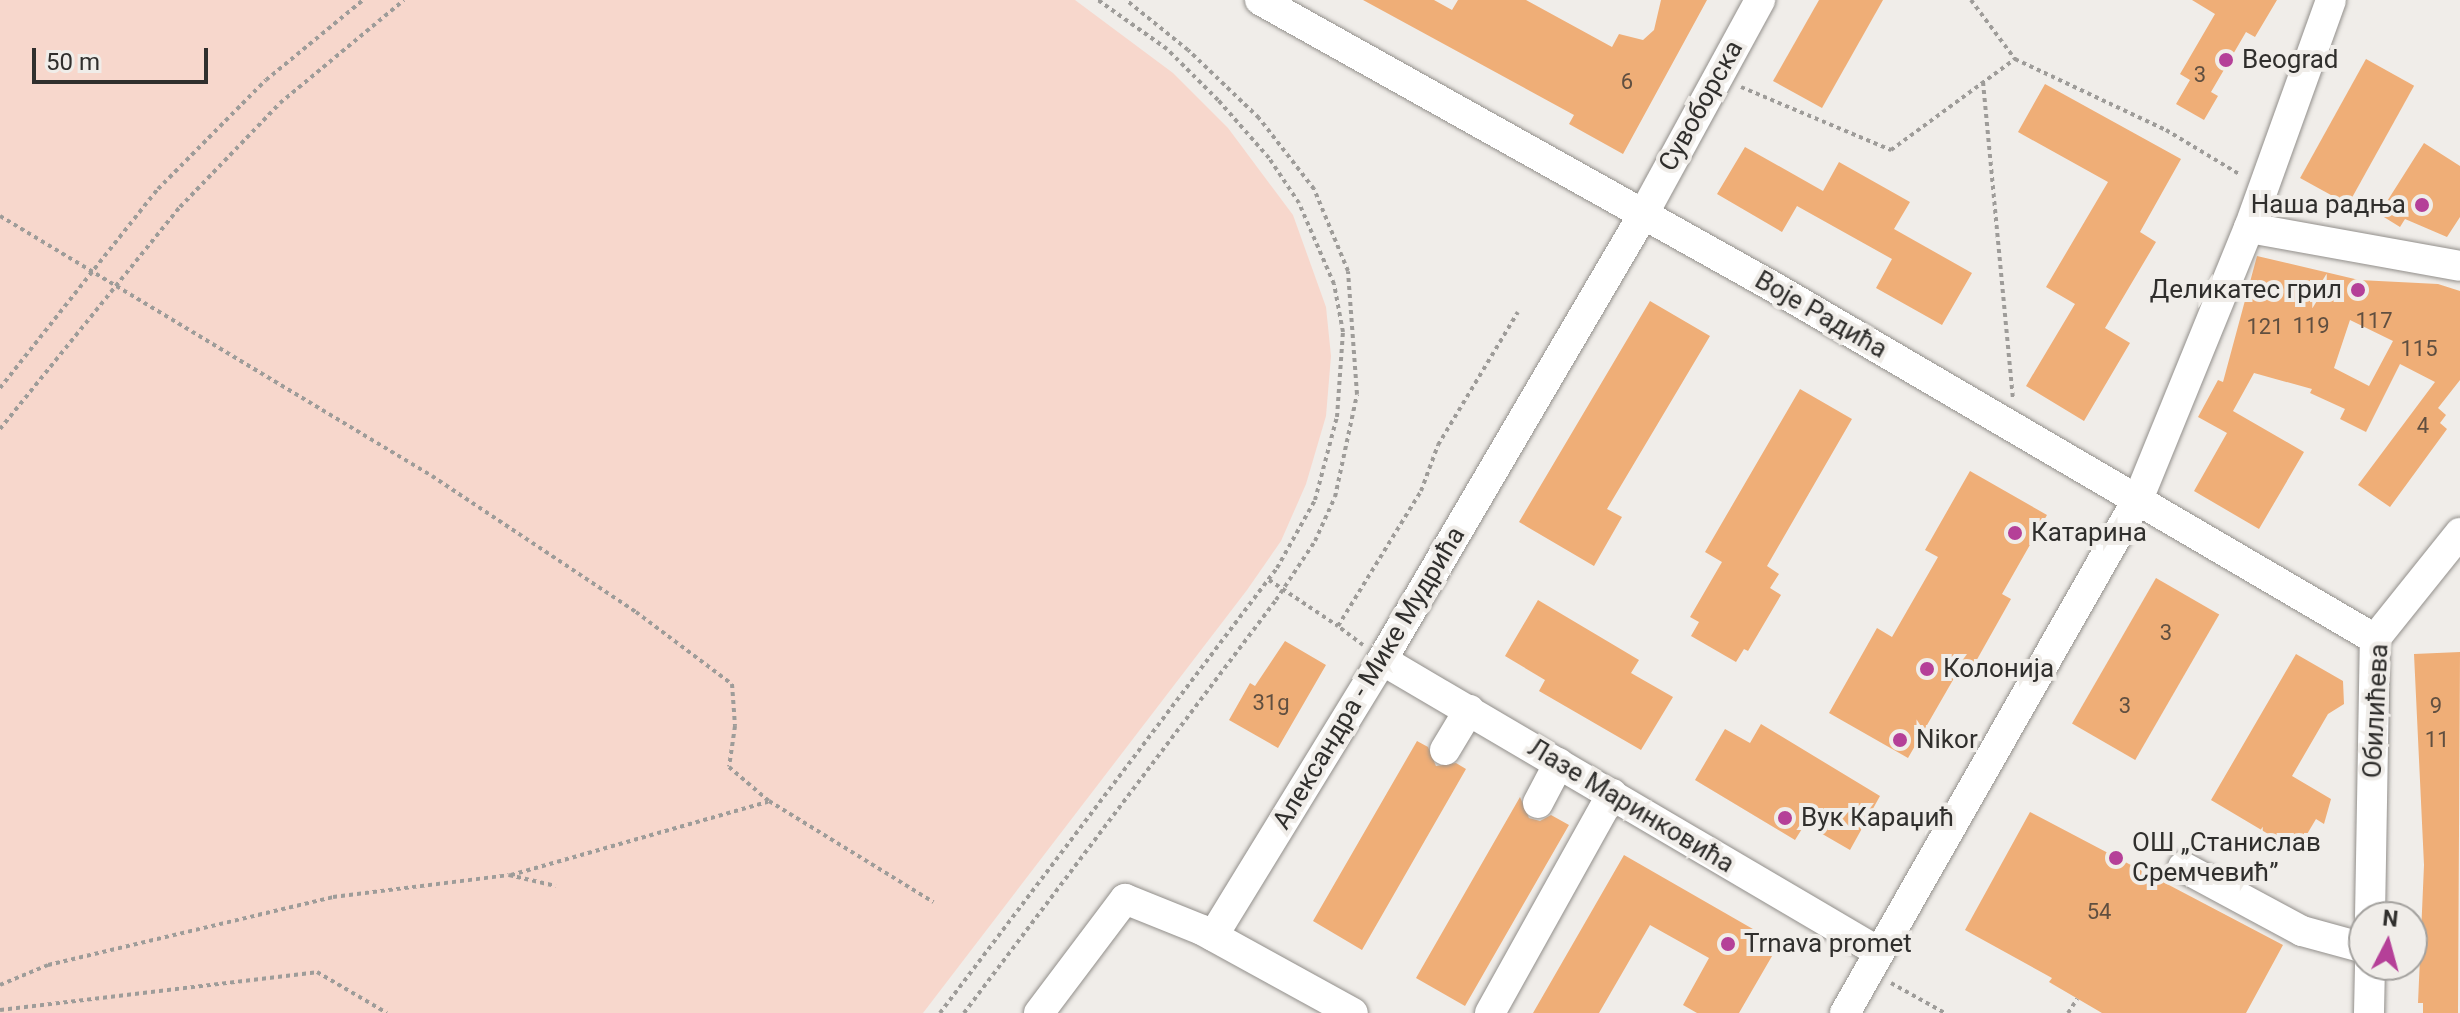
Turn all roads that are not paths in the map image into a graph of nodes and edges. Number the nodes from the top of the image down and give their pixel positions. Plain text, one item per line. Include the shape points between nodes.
1 (1260, 0) edge
2 (1760, 0) edge
3 (2331, 0) edge
4 (1644, 213) junction
5 (2249, 228) junction
6 (2460, 266) edge
7 (2139, 497) junction
8 (2460, 533) edge
9 (2375, 639) junction
10 (1382, 660) junction
11 (1469, 710) junction
12 (1445, 750) dead end
13 (1559, 763) junction
14 (1612, 794) junction
15 (1538, 803) dead end
16 (2183, 867) dead end
17 (2370, 901) edge
18 (1213, 936) junction
19 (2348, 944) edge
20 (1874, 961) junction
21 (2370, 981) edge
22 (1039, 1013) edge
23 (1353, 1013) edge
24 (1490, 1013) edge
25 (1845, 1013) edge
26 (2369, 1013) edge

1 - 4 street, Воје Радића
2 - 4 street, Сувоборска
3 - 5 street
4 - 7 street, Воје Радића
4 - 10 street, Александра - Мике Мудрића
5 - 6 street
5 - 7 street
7 - 9 street, Воје Радића
7 - 20 street
8 - 9 street, Обилићева
9 - 17 street, Обилићева
10 - 11 street, Лазе Маринковића
10 - 18 street, Александра - Мике Мудрића
11 - 12 street
11 - 13 street, Лазе Маринковића
13 - 14 street, Лазе Маринковића
13 - 15 street
14 - 20 street, Лазе Маринковића
14 - 24 street
16 - 19 street via 2302,931
18 - 22 street via 1125,899
18 - 23 street
20 - 25 street
21 - 26 street

